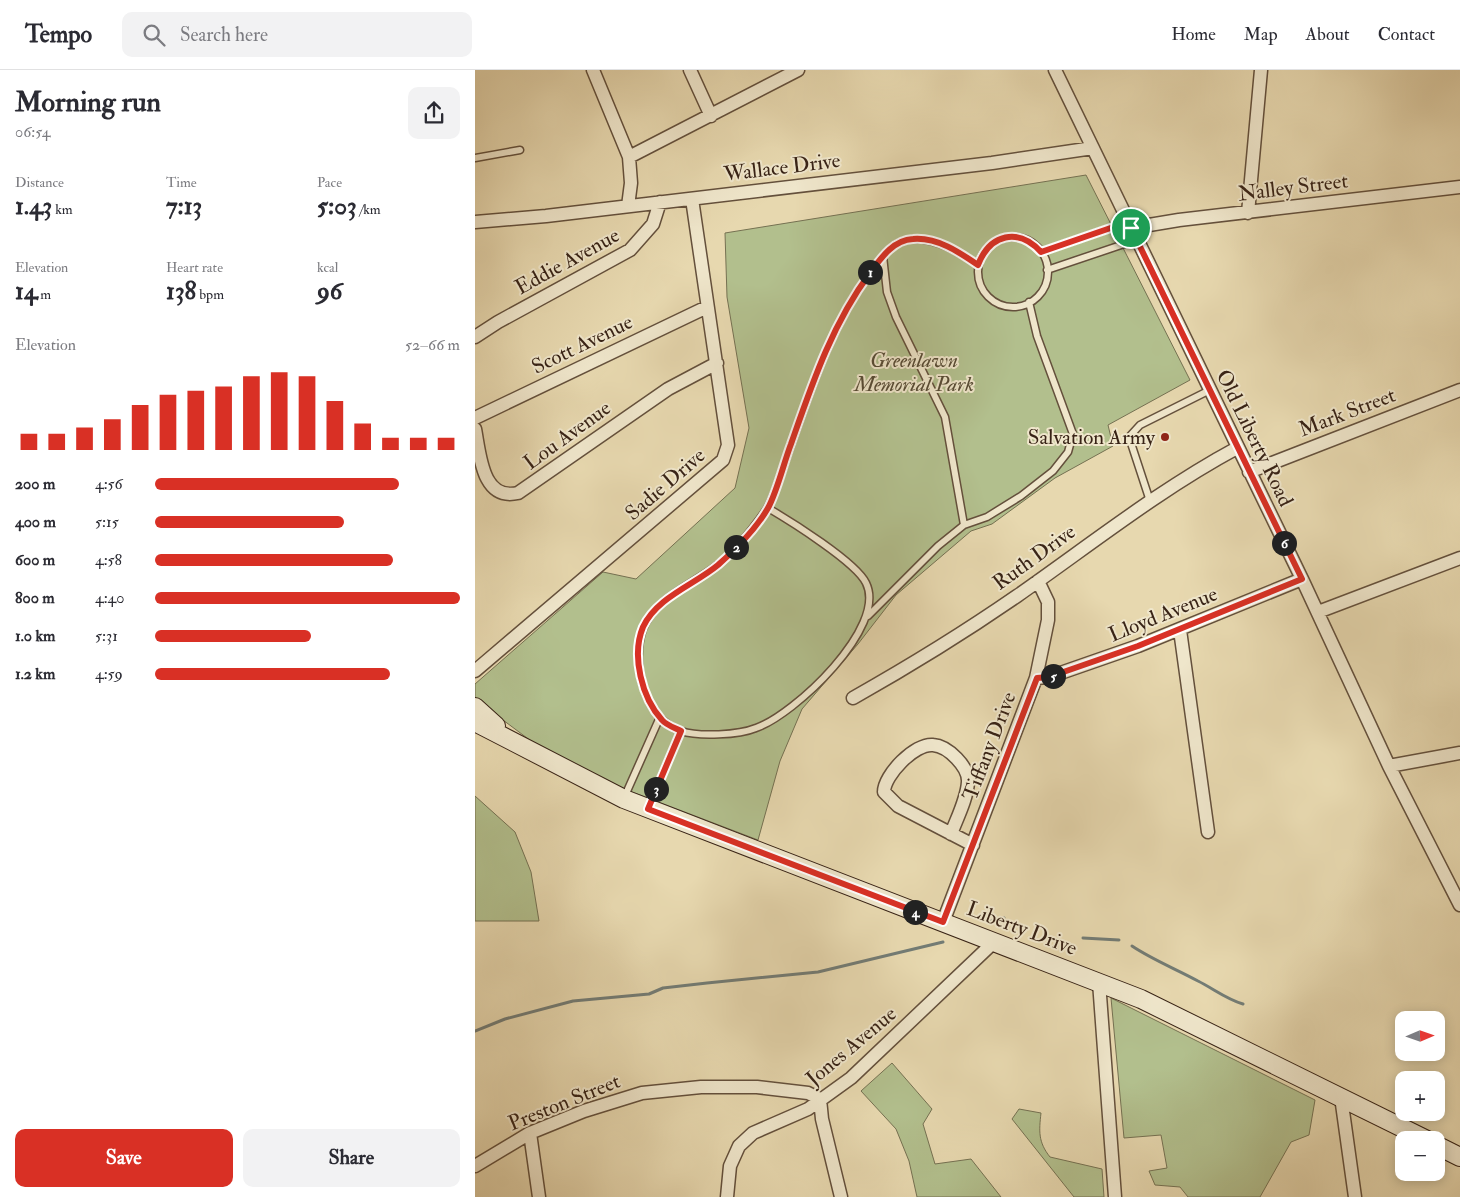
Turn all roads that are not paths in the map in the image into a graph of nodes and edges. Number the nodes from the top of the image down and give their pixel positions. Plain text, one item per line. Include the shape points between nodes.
1 (593, 70) edge
2 (690, 70) edge
3 (1055, 70) edge
4 (1261, 70) edge
5 (796, 71) edge
6 (711, 116) junction
7 (1093, 148) junction
8 (519, 150) dead end
9 (629, 157) junction
10 (475, 158) edge
11 (1460, 187) edge
12 (692, 199) junction
13 (660, 202) junction
14 (628, 206) junction
15 (1248, 213) junction
16 (475, 222) edge
17 (1131, 230) junction
18 (1041, 252) junction
19 (883, 256) junction
20 (978, 265) junction
21 (1047, 270) junction
22 (1029, 302) junction
23 (707, 307) junction
24 (475, 337) edge
25 (717, 363) junction
26 (1209, 390) junction
27 (1460, 390) edge
28 (475, 418) edge
29 (475, 429) edge
30 (1237, 448) junction
31 (1249, 472) junction
32 (1148, 496) junction
33 (768, 508) junction
34 (964, 525) junction
35 (1460, 558) edge
36 (1302, 579) junction
37 (1037, 581) junction
38 (1318, 612) junction
39 (867, 617) junction
40 (1180, 630) junction
41 (475, 671) edge
42 (1037, 678) junction
43 (853, 698) dead end
44 (475, 707) edge
45 (660, 717) junction
46 (475, 722) edge
47 (681, 731) junction
48 (511, 739) junction
49 (1460, 753) edge
50 (1389, 766) junction
51 (624, 799) junction
52 (648, 809) junction
53 (1208, 832) dead end
54 (951, 834) junction
55 (973, 845) junction
56 (1460, 904) edge
57 (943, 922) junction
58 (994, 942) junction
59 (1099, 982) junction
60 (1341, 1097) junction
61 (820, 1099) junction
62 (1409, 1131) edge
63 (530, 1133) junction
64 (1445, 1150) edge
65 (1460, 1157) edge
66 (475, 1166) edge
67 (539, 1197) edge
68 (727, 1197) edge
69 (841, 1197) edge
70 (1115, 1197) edge
71 (1355, 1197) edge

1 - 9 street
2 - 6 street
3 - 7 street, Old Liberty Road
4 - 15 street
5 - 6 street
6 - 9 street
7 - 12 street, Wallace Drive
7 - 17 street, Old Liberty Road
8 - 10 lane
9 - 14 street via 631,183
11 - 15 street, Nalley Street
12 - 13 street, Wallace Drive
12 - 23 street, Sadie Drive
13 - 14 street, Wallace Drive
13 - 24 street, Eddie Avenue via 653,224 631,250
14 - 16 street, Wallace Drive
15 - 17 street, Nalley Street via 1179,220
17 - 18 lane
17 - 21 lane
17 - 26 street, Old Liberty Road
18 - 20 lane via 1023,238 1000,239 990,245
18 - 21 lane
19 - 20 lane via 894,244 912,238 939,243
19 - 33 lane via 834,330
19 - 34 lane via 887,292 896,317 945,417
20 - 22 lane via 981,287 997,303 1013,306
21 - 22 lane via 1043,289
22 - 34 lane via 1037,336 1073,434 1068,452 1053,471 1021,496 987,517
23 - 25 street, Sadie Drive
23 - 28 street, Scott Avenue
25 - 29 street, Lou Avenue via 668,389 518,494 499,494 485,476
25 - 41 street, Sadie Drive via 728,445 723,460
26 - 30 street, Old Liberty Road
26 - 32 lane via 1140,425 1129,437
27 - 31 street, Mark Street
30 - 31 street, Old Liberty Road
30 - 32 street, Ruth Drive
31 - 36 street, Old Liberty Road
32 - 37 street, Ruth Drive
33 - 39 lane via 809,534 866,582 871,599
33 - 45 lane via 743,540 717,565 657,607 643,627 638,650 641,678 648,699
34 - 39 lane via 937,546
35 - 38 street
36 - 38 street, Old Liberty Road
36 - 40 street, Lloyd Avenue
37 - 42 street, Tiffany Drive via 1048,602 1048,620
37 - 43 street, Ruth Drive
38 - 50 street, Old Liberty Road
39 - 47 lane via 853,642 830,669 806,696 780,717 755,729 732,733
40 - 42 street, Lloyd Avenue via 1089,664
40 - 53 street
42 - 55 street, Tiffany Drive
44 - 48 main road, Liberty Drive
45 - 47 lane
45 - 51 lane
46 - 48 main road, Liberty Drive
47 - 52 lane
48 - 51 main road, Liberty Drive via 556,766
49 - 50 street
50 - 56 street, Old Liberty Road
51 - 52 main road, Liberty Drive
52 - 57 main road, Liberty Drive
54 - 54 street via 968,781 966,772 944,749 933,744 922,746 895,769 884,784 883,792 897,806
54 - 55 street
55 - 57 street, Tiffany Drive
57 - 58 main road, Liberty Drive
58 - 59 main road, Liberty Drive
58 - 61 street, Jones Avenue via 851,1078
59 - 60 main road, Liberty Drive via 1141,999
59 - 70 street
60 - 62 main road, Liberty Drive
60 - 71 street
61 - 63 street, Preston Street via 808,1093 757,1087 701,1087 642,1093 584,1111
61 - 68 street, Jones Avenue via 808,1109 753,1133 739,1146 730,1166
61 - 69 street
63 - 66 street, Preston Street
63 - 67 street
64 - 65 main road

